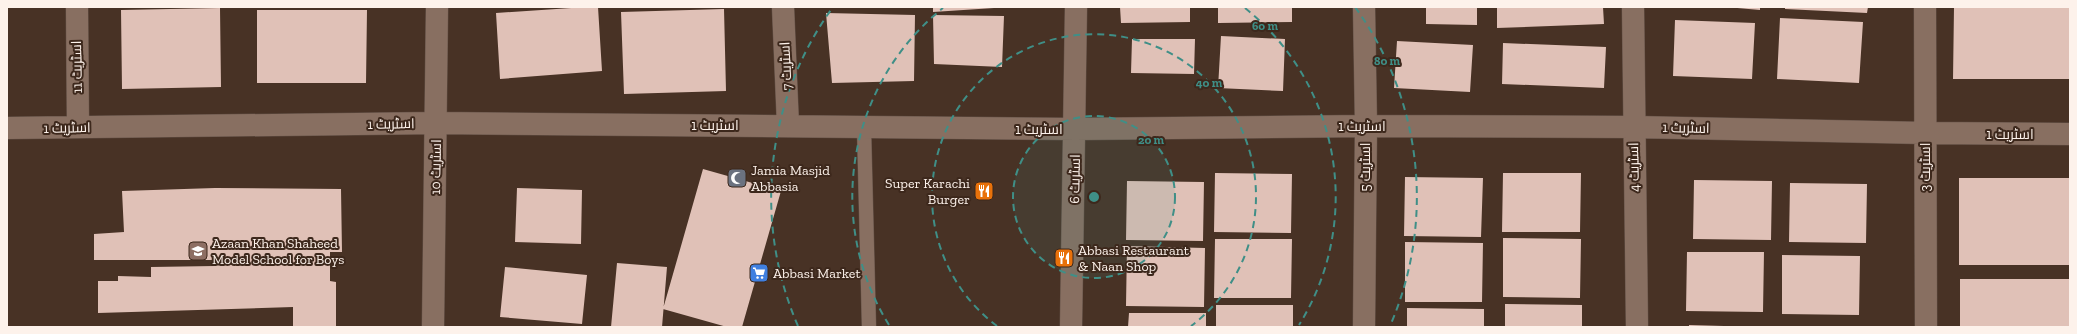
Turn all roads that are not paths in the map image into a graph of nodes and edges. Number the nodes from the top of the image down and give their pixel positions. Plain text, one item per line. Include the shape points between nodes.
1 (77, 7) edge
2 (436, 7) edge
3 (783, 7) edge
4 (1076, 7) edge
5 (1364, 7) edge
6 (1633, 7) edge
7 (1925, 7) edge
8 (436, 123) junction
9 (788, 126) junction
10 (1366, 126) junction
11 (1634, 127) junction
12 (7, 128) edge
13 (78, 128) junction
14 (864, 128) junction
15 (1076, 129) junction
16 (1925, 133) junction
17 (2070, 134) edge
18 (433, 327) edge
19 (869, 327) edge
20 (1071, 327) edge
21 (1364, 327) edge
22 (1636, 327) edge
23 (1926, 327) edge

1 - 13 street, اسٹریٹ 11
2 - 8 street, اسٹریٹ 10
3 - 9 street, اسٹریٹ 7
4 - 15 street, اسٹریٹ 6
5 - 10 street, اسٹریٹ 5
6 - 11 street, اسٹریٹ 4
7 - 16 street, اسٹریٹ 3
8 - 9 street, اسٹریٹ 1
8 - 13 street, اسٹریٹ 1
8 - 18 street, اسٹریٹ 10
9 - 14 street, اسٹریٹ 1
10 - 11 street, اسٹریٹ 1
10 - 15 street, اسٹریٹ 1
10 - 21 street, اسٹریٹ 5
11 - 16 street, اسٹریٹ 1
11 - 22 street, اسٹریٹ 4
12 - 13 street, اسٹریٹ 1
14 - 15 street, اسٹریٹ 1
14 - 19 lane
15 - 20 street, اسٹریٹ 6
16 - 17 street, اسٹریٹ 1
16 - 23 street, اسٹریٹ 3

